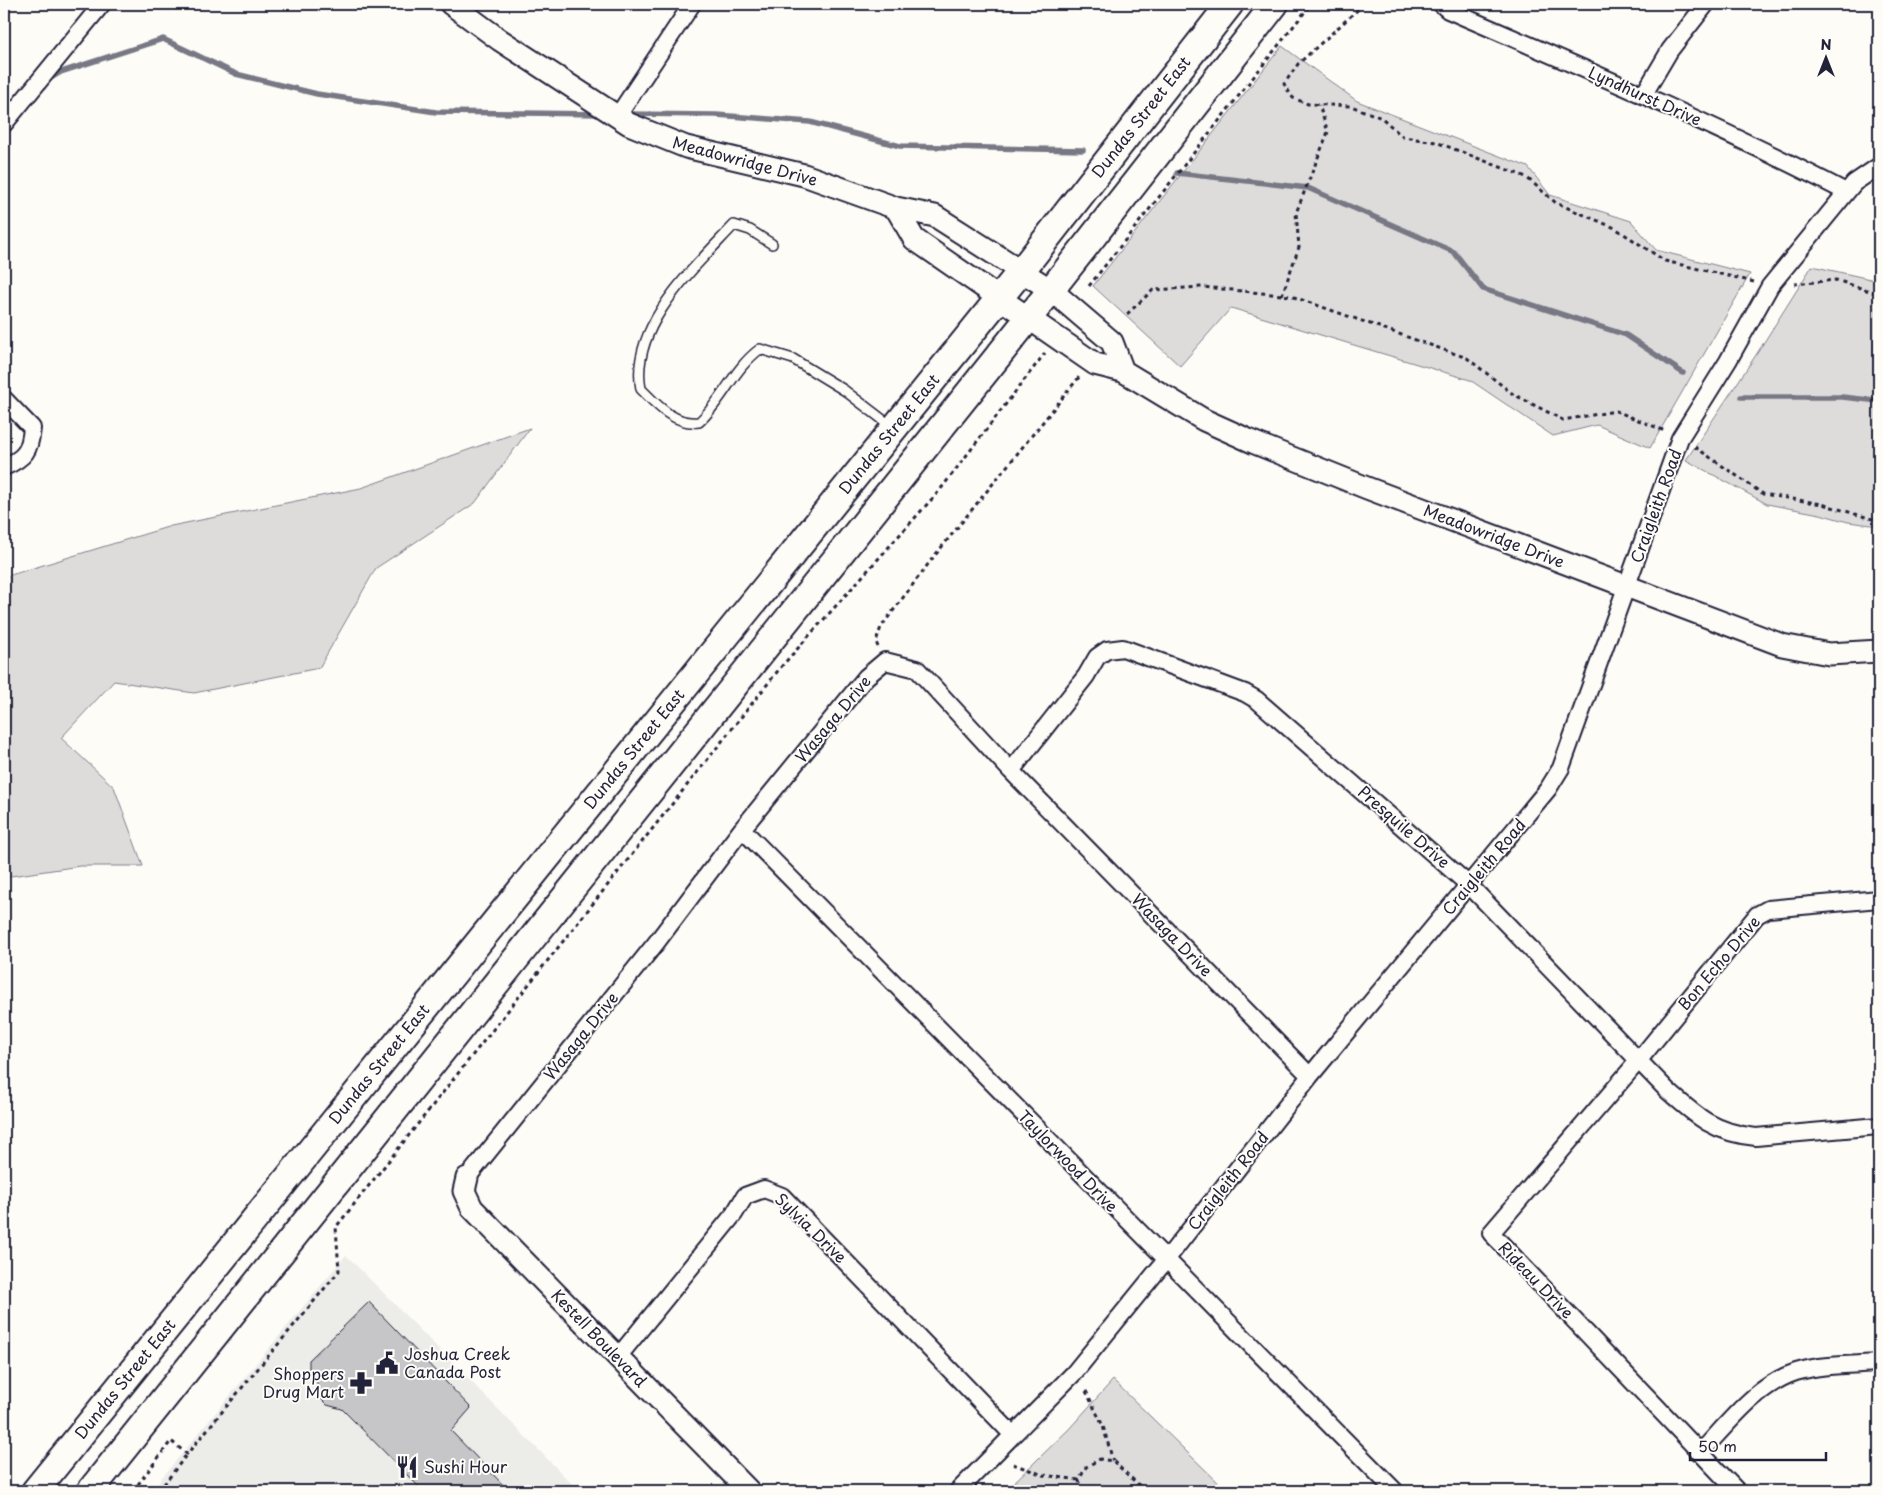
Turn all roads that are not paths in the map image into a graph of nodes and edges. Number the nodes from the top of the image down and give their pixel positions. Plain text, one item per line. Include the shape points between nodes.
1 (102, 4) edge
2 (450, 4) edge
3 (692, 4) edge
4 (1230, 4) edge
5 (1275, 4) edge
6 (1442, 4) edge
7 (1706, 4) edge
8 (1644, 94) junction
9 (617, 117) junction
10 (4, 124) edge
11 (1879, 166) edge
12 (1846, 192) junction
13 (896, 208) junction
14 (772, 244) dead end
15 (1022, 270) junction
16 (1051, 290) junction
17 (1000, 296) junction
18 (1029, 317) junction
19 (1123, 371) junction
20 (4, 399) edge
21 (894, 428) junction
22 (4, 467) edge
23 (1626, 586) junction
24 (1879, 651) edge
25 (1011, 771) junction
26 (742, 829) junction
27 (1470, 885) junction
28 (1879, 899) edge
29 (1639, 1060) junction
30 (1310, 1076) junction
31 (1879, 1126) edge
32 (467, 1178) joint
33 (1166, 1260) junction
34 (618, 1358) junction
35 (1879, 1363) edge
36 (1012, 1434) junction
37 (1700, 1452) junction
38 (35, 1491) edge
39 (90, 1491) edge
40 (749, 1491) edge
41 (958, 1491) edge
42 (1396, 1491) edge
43 (1737, 1491) edge

1 - 10 street
2 - 9 street, Meadowridge Drive
3 - 9 street
4 - 15 main road, Dundas Street East
5 - 16 main road
6 - 8 street, Lyndhurst Drive via 1448,10
7 - 8 street via 1670,50
8 - 12 street, Lyndhurst Drive
9 - 13 street, Meadowridge Drive via 686,147 804,175
11 - 12 street, Craigleith Road
12 - 23 street, Craigleith Road via 1770,286 1680,438
13 - 15 street, Meadowridge Drive via 934,216
13 - 17 street, Meadowridge Drive via 914,238
14 - 21 lane via 734,224 695,266 658,314 644,341 639,362 641,389 661,409 680,421 699,422 745,360 760,348 793,358 844,390
15 - 16 street, Meadowridge Drive
15 - 17 main road, Dundas Street East
16 - 18 main road
16 - 19 street, Meadowridge Drive via 1112,342
17 - 18 street, Meadowridge Drive
17 - 21 main road, Dundas Street East
18 - 19 street, Meadowridge Drive via 1095,364
18 - 39 main road
19 - 23 street, Meadowridge Drive via 1204,420 1255,443
20 - 22 street via 32,428 31,446 17,461
21 - 38 main road, Dundas Street East
23 - 24 street, Meadowridge Drive via 1800,650 1829,654
23 - 27 street, Craigleith Road via 1561,768 1548,789
25 - 26 street, Wasaga Drive via 917,668 885,661 866,677
25 - 27 street, Presquile Drive via 1086,676 1097,657 1107,650 1123,648 1251,696
25 - 30 street, Wasaga Drive
26 - 32 street, Wasaga Drive via 656,943
26 - 33 street, Taylorwood Drive
27 - 29 street, Presquile Drive
27 - 30 street, Craigleith Road
28 - 29 street, Bon Echo Drive via 1768,909 1757,915
29 - 31 street, Presquile Drive via 1691,1112 1727,1133 1756,1137
29 - 37 street, Rideau Drive via 1491,1233
30 - 33 street, Craigleith Road
32 - 34 street, Kestell Boulevard via 464,1191 472,1208
33 - 36 street, Craigleith Road via 1074,1373
33 - 42 street, Taylorwood Drive
34 - 36 street, Sylvia Drive via 745,1196 764,1189 782,1196
34 - 40 street, Kestell Boulevard
35 - 37 street via 1806,1370 1777,1380 1760,1392
36 - 41 street, Craigleith Road
37 - 43 street, Rideau Drive

